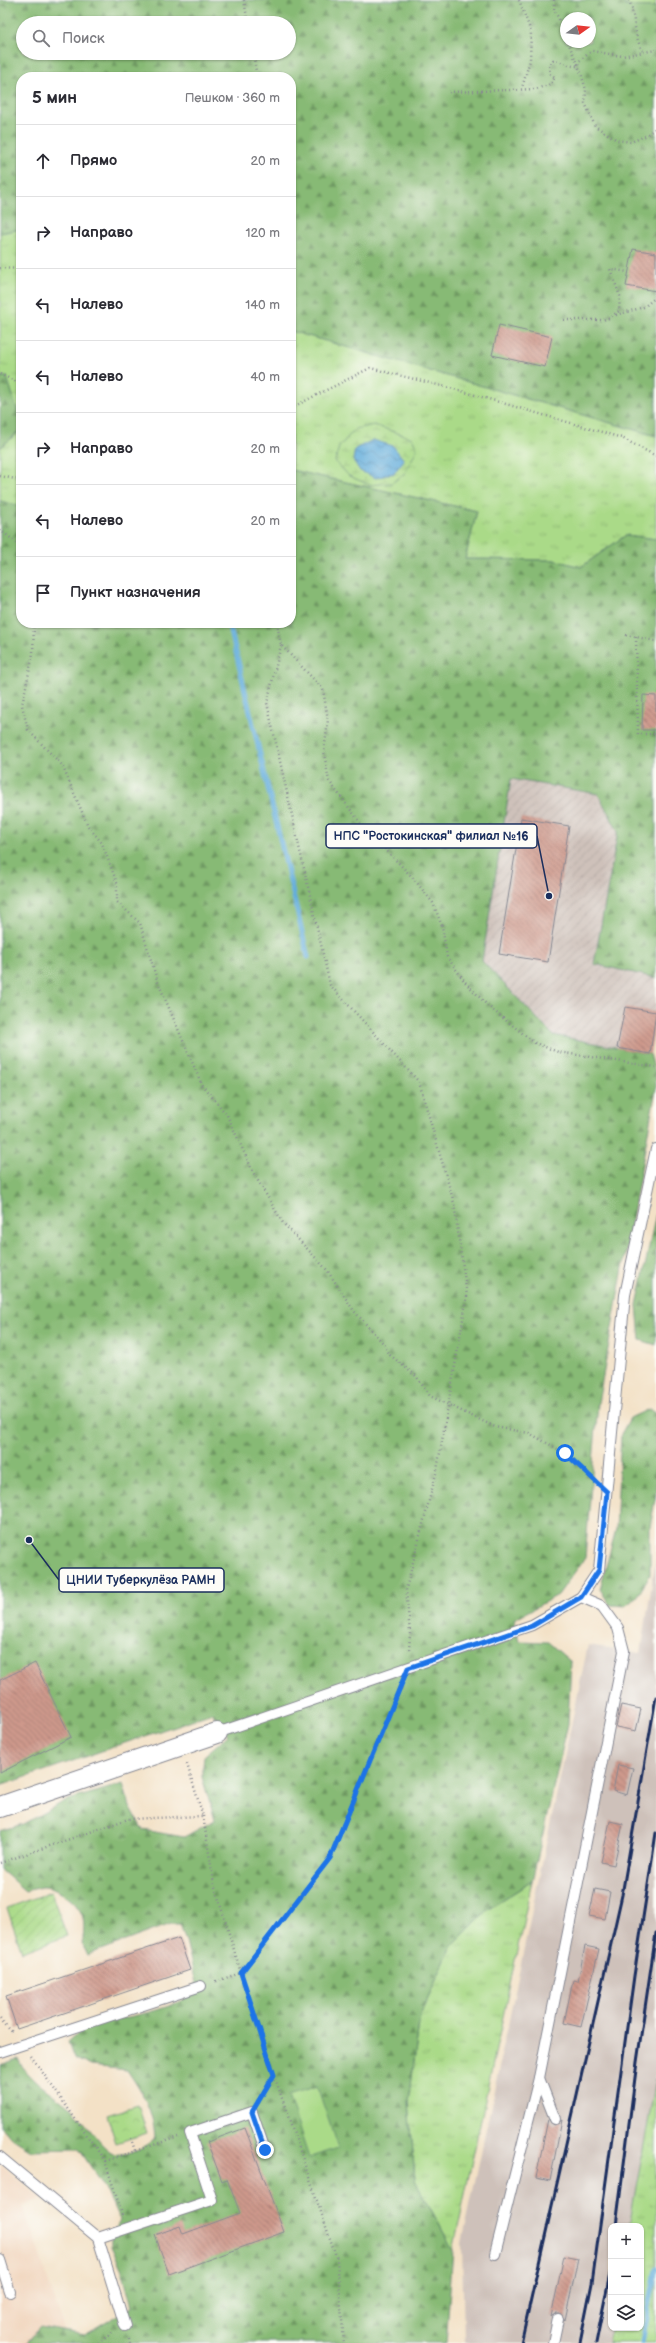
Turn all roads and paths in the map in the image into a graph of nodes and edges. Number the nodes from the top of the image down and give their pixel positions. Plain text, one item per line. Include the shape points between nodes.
1 (244, 0) edge
2 (519, 0) edge
3 (554, 0) edge
4 (629, 0) edge
5 (247, 16) edge
6 (560, 22) edge
7 (571, 48) edge
8 (656, 50) edge
9 (643, 51) junction
10 (254, 60) edge
11 (256, 72) edge
12 (522, 88) junction
13 (449, 92) dead end
14 (656, 128) edge
15 (0, 268) edge
16 (16, 269) edge
17 (628, 272) dead end
18 (656, 297) edge
19 (609, 318) junction
20 (564, 320) dead end
21 (0, 374) edge
22 (16, 382) edge
23 (296, 405) edge
24 (656, 456) edge
25 (0, 476) edge
26 (16, 479) edge
27 (0, 530) edge
28 (16, 542) edge
29 (34, 628) edge
30 (278, 628) edge
31 (626, 635) dead end
32 (636, 637) junction
33 (656, 641) edge
34 (281, 645) junction
35 (656, 734) edge
36 (656, 1067) edge
37 (656, 1149) edge
38 (450, 1404) junction
39 (607, 1492) junction
40 (581, 1597) junction
41 (408, 1668) junction
42 (217, 1733) joint
43 (181, 1745) junction
44 (0, 1807) edge
45 (203, 1816) junction
46 (0, 1863) edge
47 (241, 1973) junction
48 (201, 1986) joint
49 (0, 2019) edge
50 (23, 2045) junction
51 (0, 2052) edge
52 (274, 2075) junction
53 (539, 2078) junction
54 (252, 2112) junction
55 (556, 2119) dead end
56 (190, 2133) junction
57 (132, 2138) dead end
58 (265, 2150) dead end
59 (135, 2151) junction
60 (0, 2157) edge
61 (105, 2161) junction
62 (127, 2229) junction
63 (98, 2238) junction
64 (495, 2254) dead end
65 (0, 2260) edge
66 (10, 2292) dead end
67 (558, 2319) dead end
68 (125, 2326) joint
69 (98, 2343) edge
70 (344, 2343) edge
71 (553, 2343) edge

1 - 5 path
2 - 12 path via 531,32 530,60
3 - 6 path via 554,9
4 - 9 path via 634,10 638,43
7 - 14 path via 586,90 585,103 595,126 617,140 631,142
8 - 9 path
9 - 12 path via 622,56 592,51 579,61 578,66 569,67 553,60 549,65 550,74 555,77 551,84 536,89
10 - 11 path
12 - 13 path
15 - 16 path
17 - 19 path via 610,269 620,296 619,311
18 - 19 path via 644,307 620,312
19 - 20 path
21 - 22 path
23 - 24 path via 370,368 458,390 622,438
25 - 26 path
27 - 28 path
29 - 38 path via 33,654 22,705 28,730 62,765 88,826 102,843 117,883 118,902 140,923 157,980 202,1085 227,1115 254,1174 283,1223 327,1270 354,1311 383,1343 390,1355 416,1376 430,1396
30 - 34 path
31 - 32 path
32 - 33 path
32 - 35 path via 638,734
34 - 36 path via 322,689 328,720 324,754 330,781 362,825 414,878 433,903 442,926 447,957 466,984 489,1007 534,1043 558,1052
34 - 38 path via 267,703 330,985 419,1082 454,1203 467,1296
37 - 39 lane via 625,1295
38 - 39 path via 495,1428 529,1433 565,1453
38 - 41 path via 437,1470 406,1589 410,1633
39 - 40 lane via 599,1570
40 - 41 lane via 532,1626
40 - 53 lane via 602,1606 618,1628 624,1651
41 - 42 lane
41 - 47 path via 330,1858
42 - 43 street
43 - 44 street
43 - 45 path
45 - 46 path via 128,1819
45 - 47 path via 214,1884
47 - 48 path
47 - 52 path
48 - 50 lane
49 - 50 path
50 - 51 lane
50 - 61 path
52 - 54 path
52 - 70 path via 337,2259
53 - 55 lane
53 - 64 lane
54 - 56 lane
54 - 58 lane
56 - 59 path
56 - 62 lane via 212,2200
57 - 59 path
59 - 61 path
60 - 63 lane
61 - 62 path
62 - 63 lane
63 - 68 lane
65 - 66 lane
67 - 71 lane
68 - 69 path

